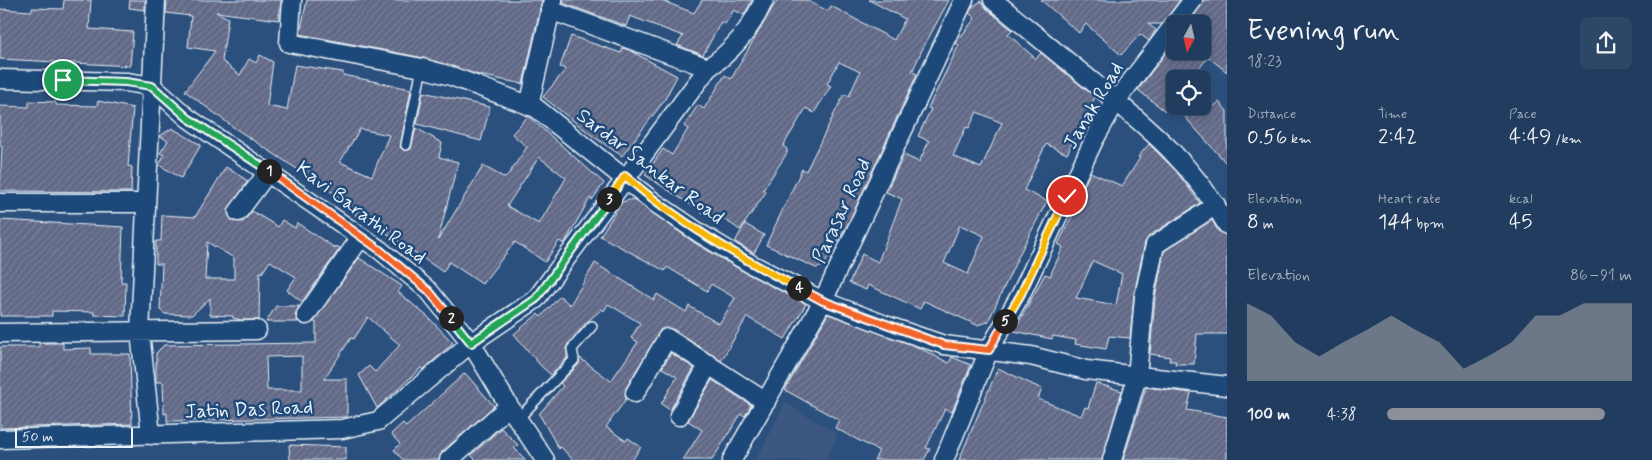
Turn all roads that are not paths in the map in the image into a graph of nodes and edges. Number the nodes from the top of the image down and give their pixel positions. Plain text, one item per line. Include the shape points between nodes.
1 (156, 0) edge
2 (292, 0) edge
3 (764, 0) edge
4 (964, 0) edge
5 (993, 0) edge
6 (1193, 0) edge
7 (552, 5) edge
8 (422, 68) junction
9 (708, 68) junction
10 (0, 79) edge
11 (152, 86) junction
12 (1116, 101) junction
13 (529, 106) junction
14 (406, 145) dead end
15 (269, 171) junction
16 (625, 176) junction
17 (0, 203) edge
18 (146, 203) junction
19 (1216, 205) junction
20 (238, 212) dead end
21 (1227, 225) edge
22 (361, 237) junction
23 (823, 301) junction
24 (306, 315) dead end
25 (592, 326) dead end
26 (257, 330) dead end
27 (140, 332) junction
28 (0, 333) edge
29 (471, 343) junction
30 (989, 350) junction
31 (709, 364) junction
32 (1137, 377) junction
33 (1227, 386) edge
34 (635, 393) dead end
35 (766, 402) junction
36 (514, 413) junction
37 (679, 416) dead end
38 (151, 435) junction
39 (0, 439) edge
40 (449, 460) edge
41 (545, 460) edge
42 (732, 460) edge
43 (944, 460) edge
44 (1112, 460) edge

1 - 11 street
2 - 8 street, Sardar Sankar Road via 289,43
3 - 9 street, Jatin Das Road via 733,47
4 - 23 street, Parasar Road
5 - 12 street
6 - 12 street, Janak Road
7 - 9 street
7 - 13 street
8 - 13 street, Sardar Sankar Road
8 - 14 lane
9 - 16 street, Jatin Das Road
10 - 11 street via 126,82
11 - 15 street, Kavi Barathi Road via 188,118
11 - 18 street
12 - 19 street via 1183,160
12 - 30 street, Janak Road via 1094,140 1021,294
13 - 16 street, Sardar Sankar Road via 536,108
15 - 20 street
15 - 22 street, Kavi Barathi Road
16 - 23 street, Sardar Sankar Road via 654,202 701,234
16 - 29 street, Jatin Das Road via 536,299
17 - 18 street
18 - 27 street
19 - 21 street
19 - 32 street via 1155,245 1144,297
22 - 24 street
22 - 29 street, Kavi Barathi Road via 429,291
23 - 30 street, Sardar Sankar Road via 944,345
23 - 35 street, Parasar Road
25 - 36 lane via 572,349 574,360
26 - 27 street
27 - 28 street
27 - 38 street
29 - 36 street, Kavi Barathi Road
29 - 38 street, Jatin Das Road via 378,421 342,429
30 - 32 street, Sardar Sankar Road
30 - 43 street, Janak Road
31 - 34 street via 667,338
31 - 35 street
31 - 37 street
32 - 33 street, Sardar Sankar Road
32 - 44 street
35 - 42 street, Parasar Road
36 - 40 street
36 - 41 street, Kavi Barathi Road
38 - 39 street, Jatin Das Road

